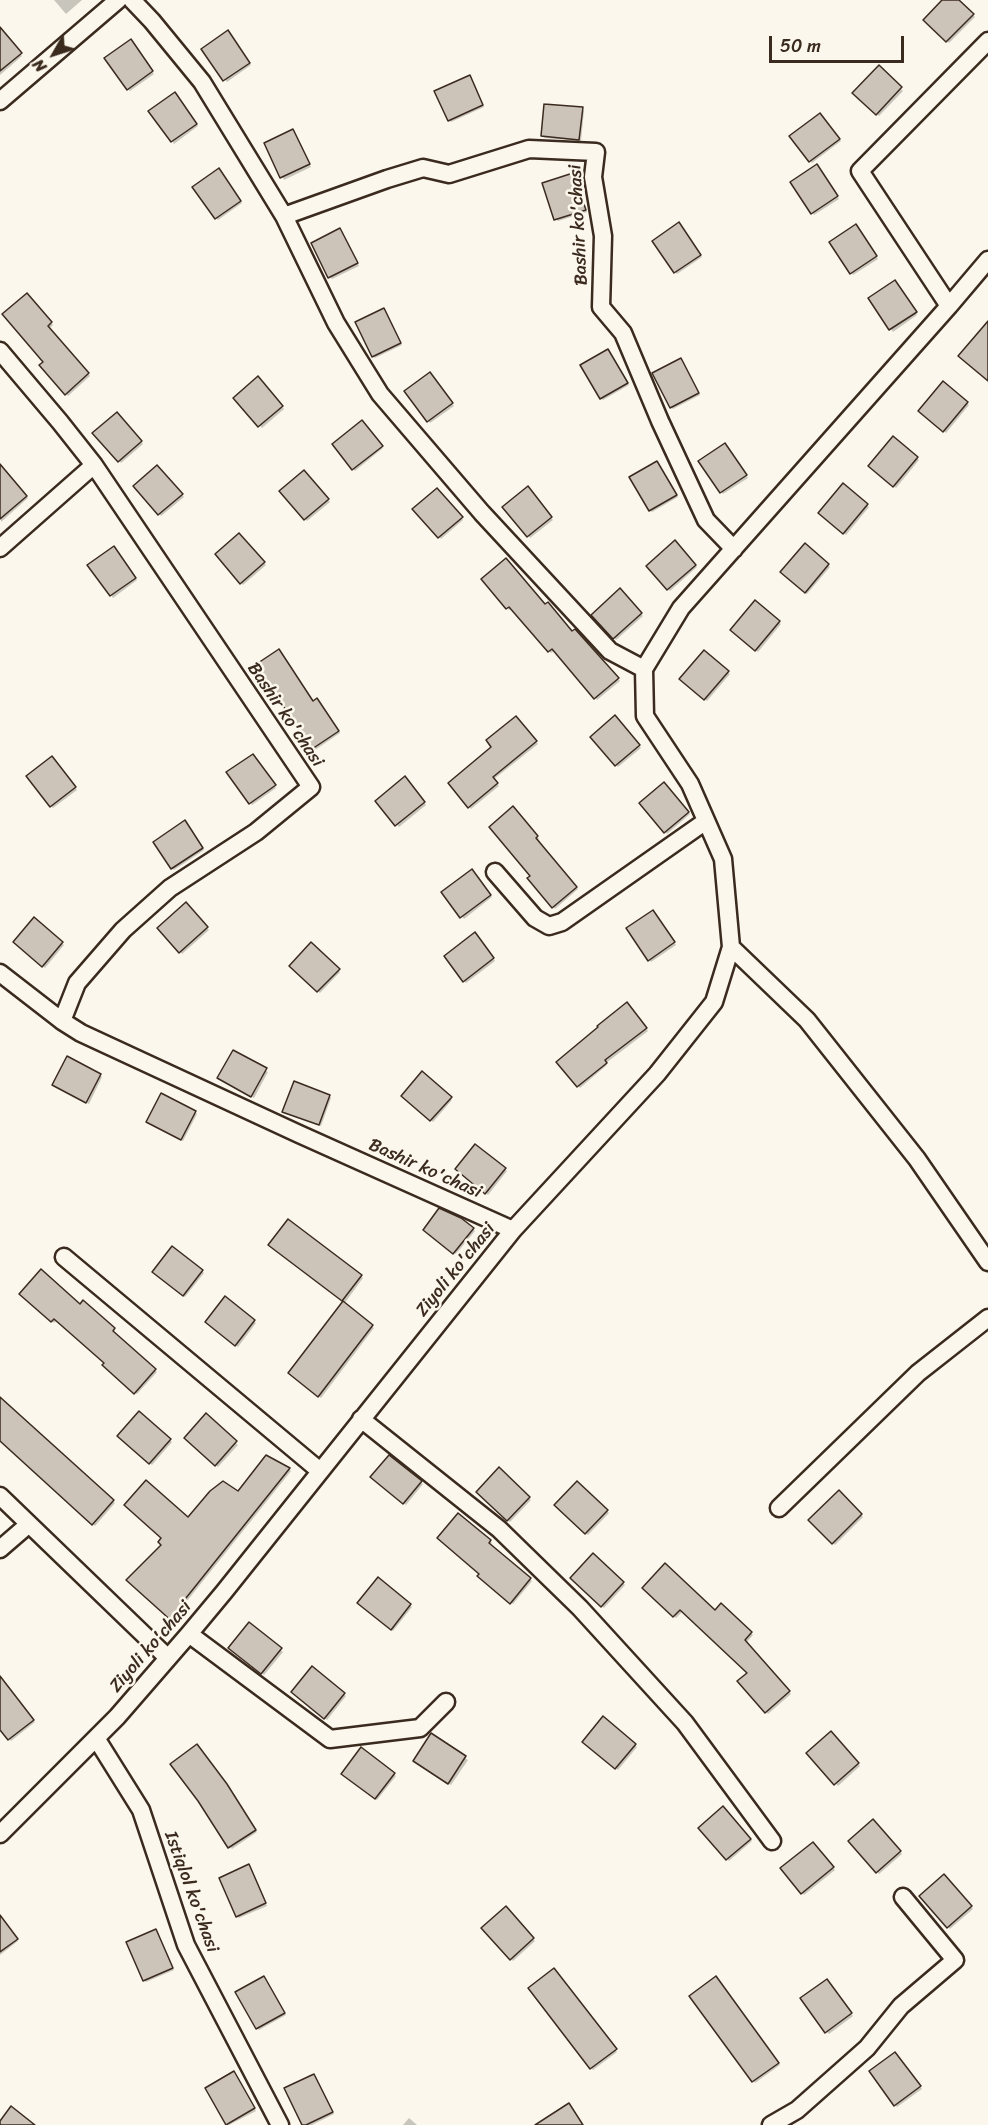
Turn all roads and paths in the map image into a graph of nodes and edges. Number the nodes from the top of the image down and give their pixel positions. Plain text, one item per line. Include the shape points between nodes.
1 (118, 0) edge
2 (132, 0) edge
3 (988, 41) edge
4 (0, 101) edge
5 (284, 216) junction
6 (988, 260) edge
7 (950, 306) junction
8 (0, 351) edge
9 (94, 465) junction
10 (0, 548) edge
11 (734, 549) junction
12 (644, 669) junction
13 (706, 821) junction
14 (495, 872) dead end
15 (731, 947) junction
16 (0, 973) edge
17 (62, 1021) junction
18 (513, 1230) junction
19 (64, 1257) dead end
20 (988, 1262) edge
21 (988, 1318) edge
22 (361, 1419) junction
23 (320, 1471) junction
24 (0, 1496) edge
25 (779, 1508) dead end
26 (29, 1524) junction
27 (0, 1549) edge
28 (189, 1634) junction
29 (168, 1658) junction
30 (447, 1702) dead end
31 (96, 1738) junction
32 (0, 1834) edge
33 (772, 1841) dead end
34 (903, 1897) dead end
35 (280, 2125) edge
36 (771, 2125) edge

1 - 4 street
2 - 5 street via 202,82
3 - 7 street via 860,171
5 - 11 street, Bashir ko'chasi via 423,168 449,174 529,149 596,152 592,177 603,236 602,307 623,333 706,520
5 - 12 street via 336,323 380,394 482,513 610,651
6 - 7 street
7 - 11 street
8 - 9 street, Bashir ko'chasi
9 - 10 street
9 - 17 street, Bashir ko'chasi via 310,787 256,832 170,888 123,930 77,983
11 - 12 street via 681,608
12 - 13 street, Ziyoli ko'chasi via 645,716 690,784
13 - 14 street via 562,922 549,926 536,918
13 - 15 street, Ziyoli ko'chasi via 723,859
15 - 18 street, Ziyoli ko'chasi via 714,1002 657,1074
15 - 20 street via 807,1020 917,1159
16 - 17 street, Bashir ko'chasi
17 - 18 street, Bashir ko'chasi via 268,1120
18 - 22 street, Ziyoli ko'chasi
19 - 23 street
21 - 25 street via 918,1373
22 - 23 street, Ziyoli ko'chasi
22 - 33 street via 499,1529 580,1608 685,1723
23 - 28 street, Ziyoli ko'chasi
24 - 26 street
26 - 27 street
26 - 29 street
28 - 29 street, Ziyoli ko'chasi
28 - 30 street via 330,1739 420,1728
29 - 31 street, Ziyoli ko'chasi
31 - 32 street, Ziyoli ko'chasi
31 - 35 street, Istiqlol ko'chasi via 141,1810 186,1945
34 - 36 street via 955,1960 901,2006 867,2048 797,2110

